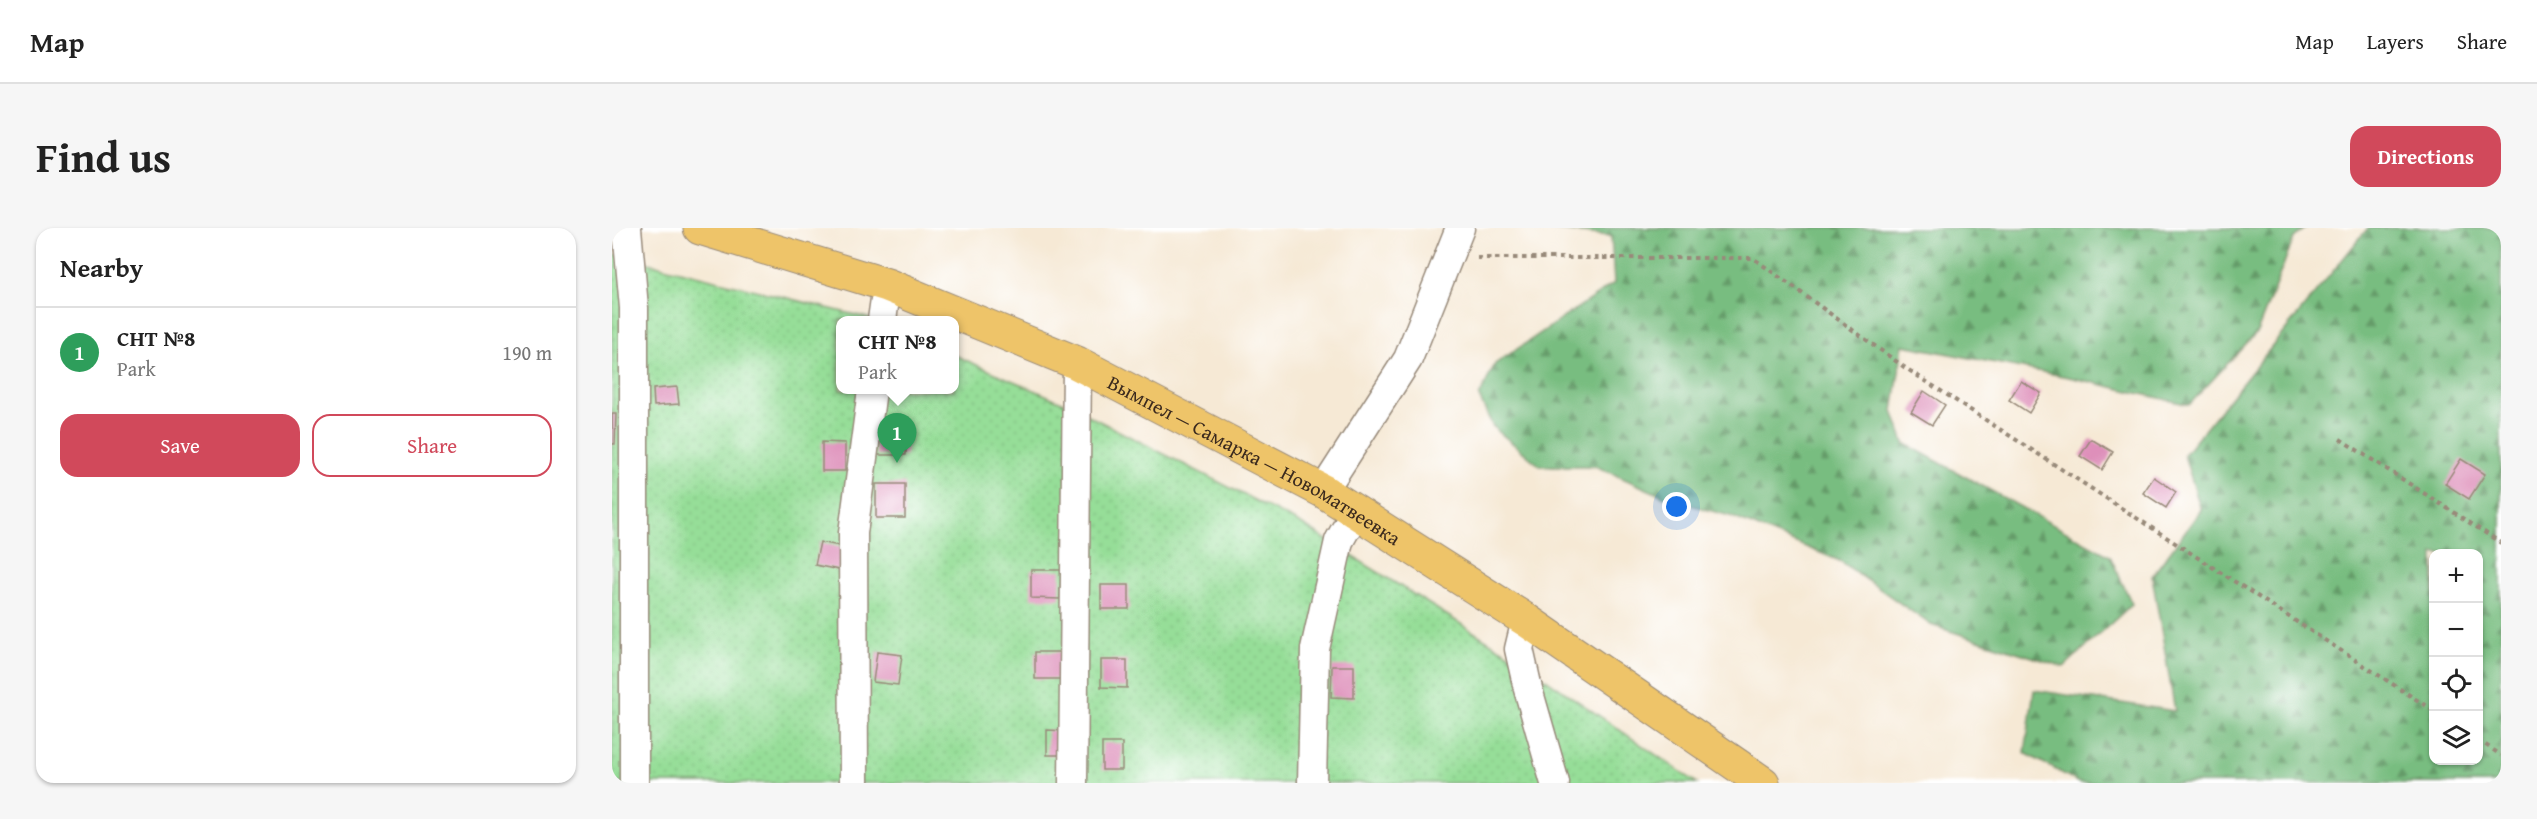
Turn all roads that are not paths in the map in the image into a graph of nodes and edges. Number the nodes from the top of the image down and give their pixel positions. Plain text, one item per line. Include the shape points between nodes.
1 (627, 228) edge
2 (700, 228) edge
3 (1460, 228) edge
4 (887, 285) junction
5 (883, 316) edge
6 (1077, 363) junction
7 (872, 394) edge
8 (1323, 491) junction
9 (1355, 513) junction
10 (1526, 620) junction
11 (634, 783) edge
12 (854, 783) edge
13 (1073, 783) edge
14 (1312, 783) edge
15 (1555, 783) edge
16 (1763, 783) edge

1 - 11 street via 634,308
2 - 4 main road, Вымпел — Самарка — Новоматвеевка
3 - 8 street via 1407,358
4 - 5 street
4 - 6 main road, Вымпел — Самарка — Новоматвеевка
6 - 8 main road, Вымпел — Самарка — Новоматвеевка
6 - 13 street
7 - 12 street via 853,532
8 - 9 main road, Вымпел — Самарка — Новоматвеевка
9 - 10 main road, Вымпел — Самарка — Новоматвеевка
9 - 14 street via 1339,541 1315,649
10 - 15 street via 1519,649
10 - 16 main road, Вымпел — Самарка — Новоматвеевка

